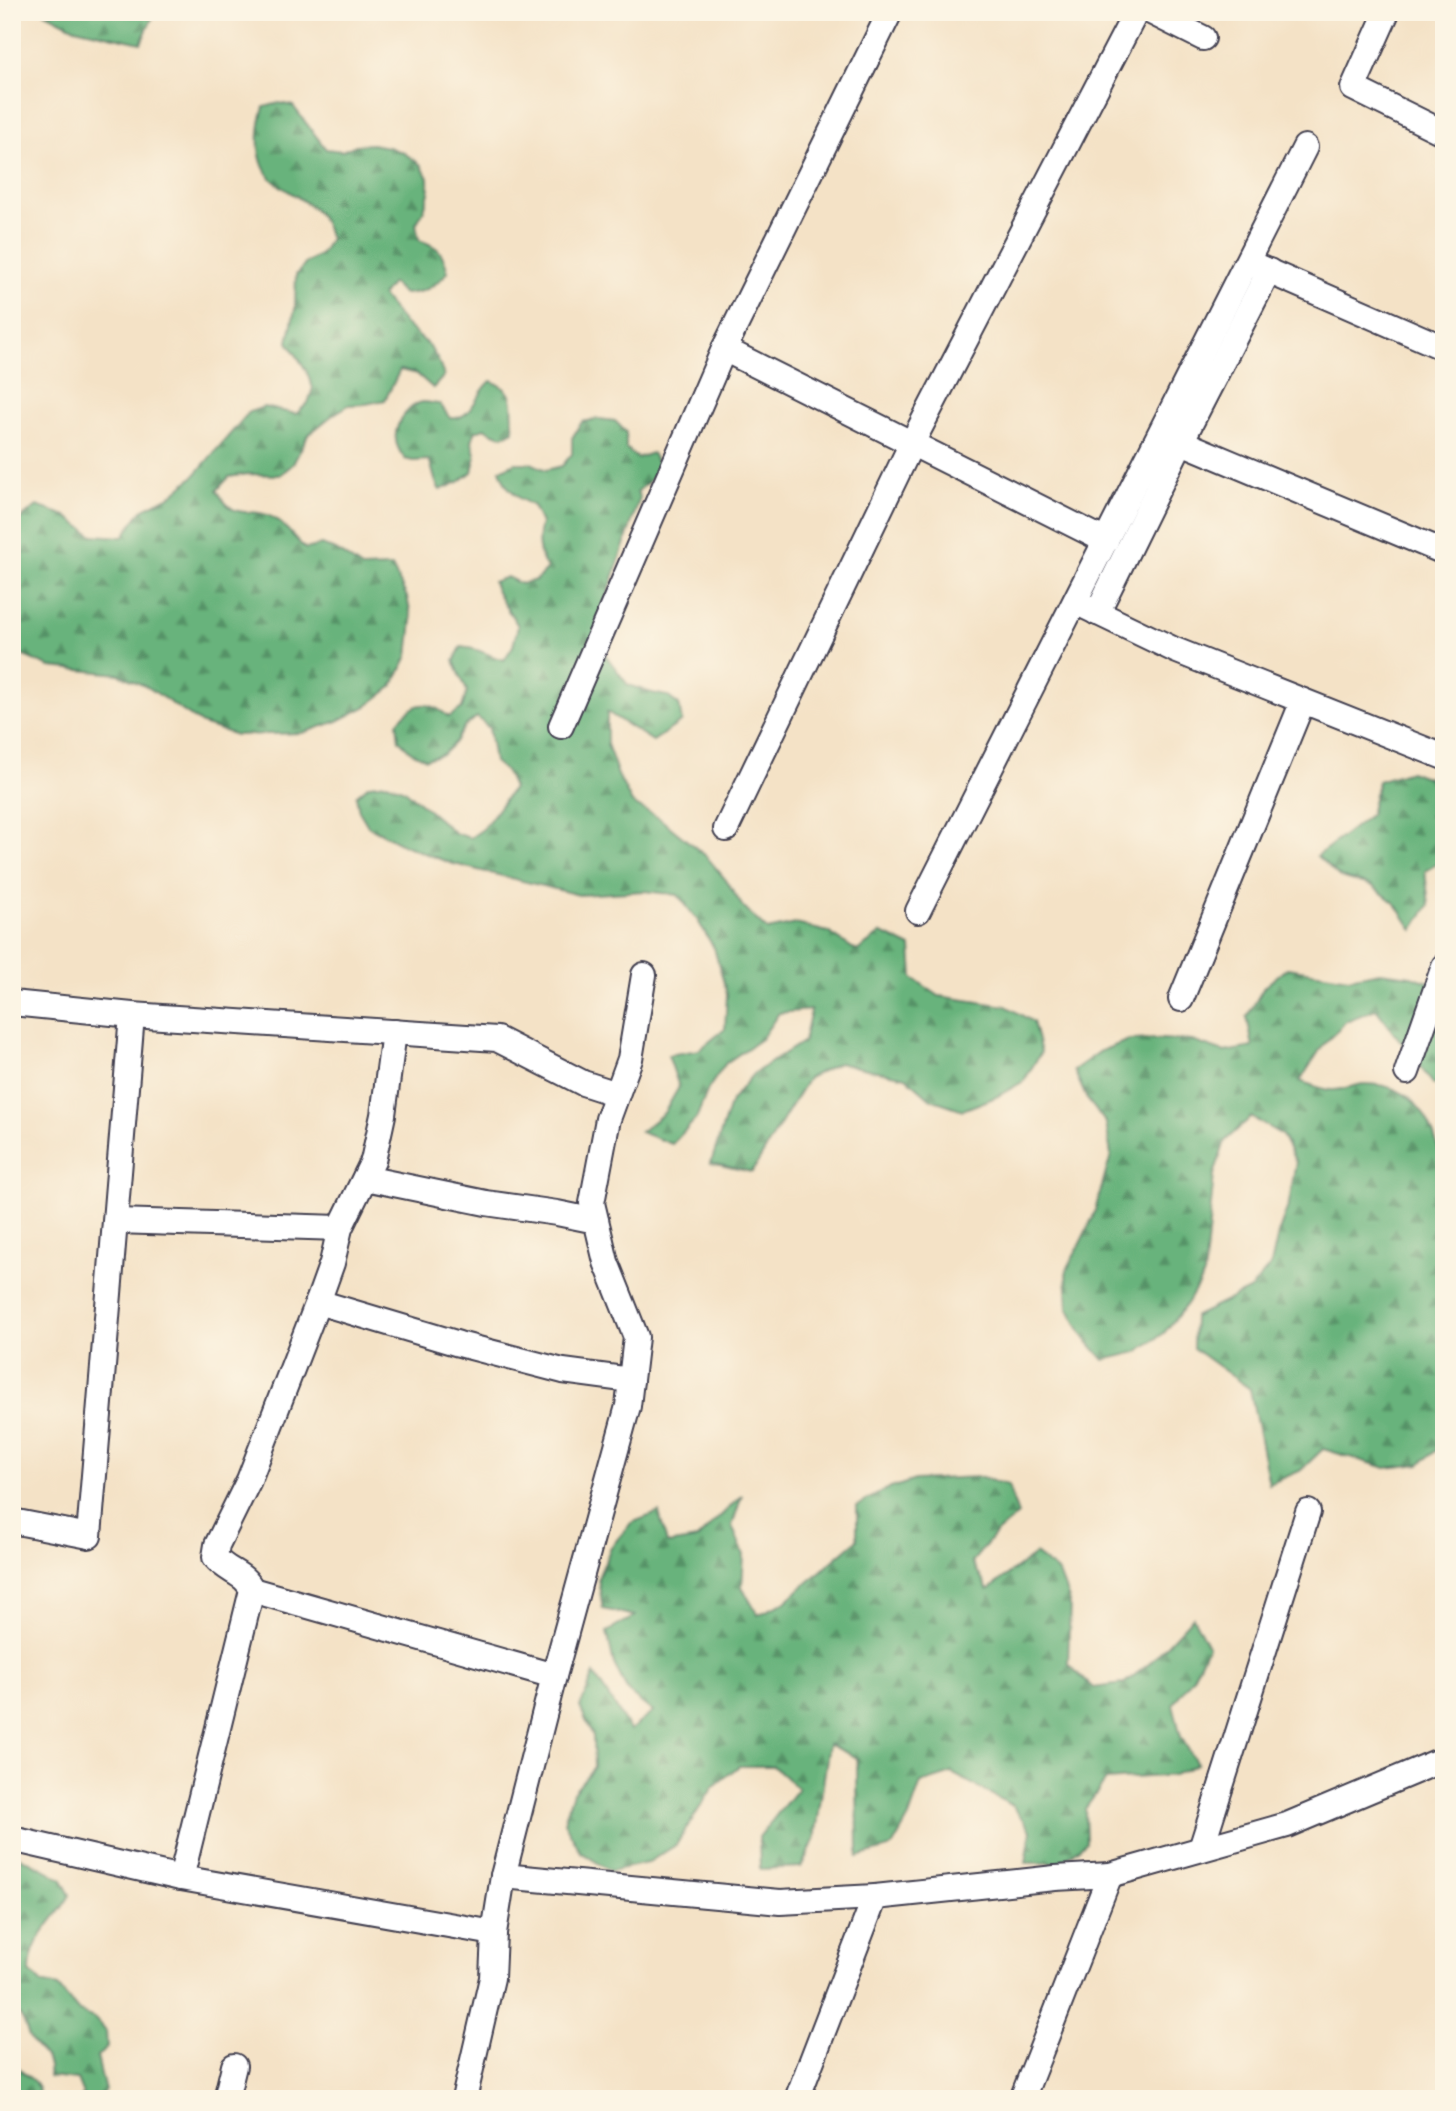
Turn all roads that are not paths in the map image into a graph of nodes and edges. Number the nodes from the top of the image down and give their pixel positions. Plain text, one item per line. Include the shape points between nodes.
1 (890, 12) edge
2 (1136, 12) edge
3 (1151, 12) edge
4 (1387, 12) edge
5 (1203, 38) dead end
6 (1444, 133) edge
7 (1305, 147) dead end
8 (1258, 266) junction
9 (1444, 348) edge
10 (724, 349) junction
11 (1171, 438) junction
12 (912, 443) junction
13 (1105, 541) junction
14 (1444, 552) edge
15 (1075, 602) junction
16 (1097, 613) junction
17 (1303, 701) junction
18 (561, 726) dead end
19 (1444, 757) edge
20 (726, 829) dead end
21 (918, 911) dead end
22 (1444, 966) edge
23 (644, 975) dead end
24 (1181, 999) dead end
25 (12, 1003) edge
26 (132, 1014) junction
27 (394, 1032) junction
28 (1407, 1072) dead end
29 (617, 1094) junction
30 (365, 1178) junction
31 (116, 1221) junction
32 (596, 1221) junction
33 (340, 1228) junction
34 (318, 1302) junction
35 (631, 1380) junction
36 (1308, 1512) dead end
37 (12, 1521) edge
38 (252, 1590) junction
39 (554, 1676) junction
40 (1444, 1759) edge
41 (12, 1839) edge
42 (1201, 1849) junction
43 (1110, 1875) junction
44 (503, 1876) junction
45 (181, 1878) junction
46 (875, 1897) junction
47 (494, 1933) junction
48 (234, 2066) dead end
49 (226, 2099) edge
50 (464, 2099) edge
51 (797, 2099) edge
52 (1022, 2099) edge

1 - 10 street
2 - 12 street
3 - 5 street
4 - 6 street via 1353,88
7 - 8 street
8 - 9 street
8 - 11 street
10 - 12 street
10 - 18 street
11 - 13 street
11 - 14 street
11 - 16 street
12 - 13 street
12 - 20 street
13 - 15 street
15 - 16 street
15 - 21 street
16 - 17 street
17 - 19 street
17 - 24 street
22 - 28 street
23 - 29 street via 630,1059
25 - 26 street
26 - 27 street
26 - 31 street
27 - 29 street via 497,1039 583,1083
27 - 30 street via 383,1115
29 - 32 street via 592,1203
30 - 32 street
30 - 33 street
31 - 33 street
31 - 37 street via 89,1536
32 - 35 street via 606,1262 636,1337
33 - 34 street
34 - 35 street via 458,1345 563,1371
34 - 38 street via 249,1480 217,1545 215,1557 247,1580
35 - 39 street via 628,1406
36 - 42 street
38 - 39 street
38 - 45 street
39 - 44 street
40 - 42 street via 1287,1825
41 - 45 street
42 - 43 street
43 - 46 street
43 - 52 street
44 - 46 street via 780,1902
44 - 47 street
45 - 47 street
46 - 51 street
47 - 50 street via 492,1978
48 - 49 street

